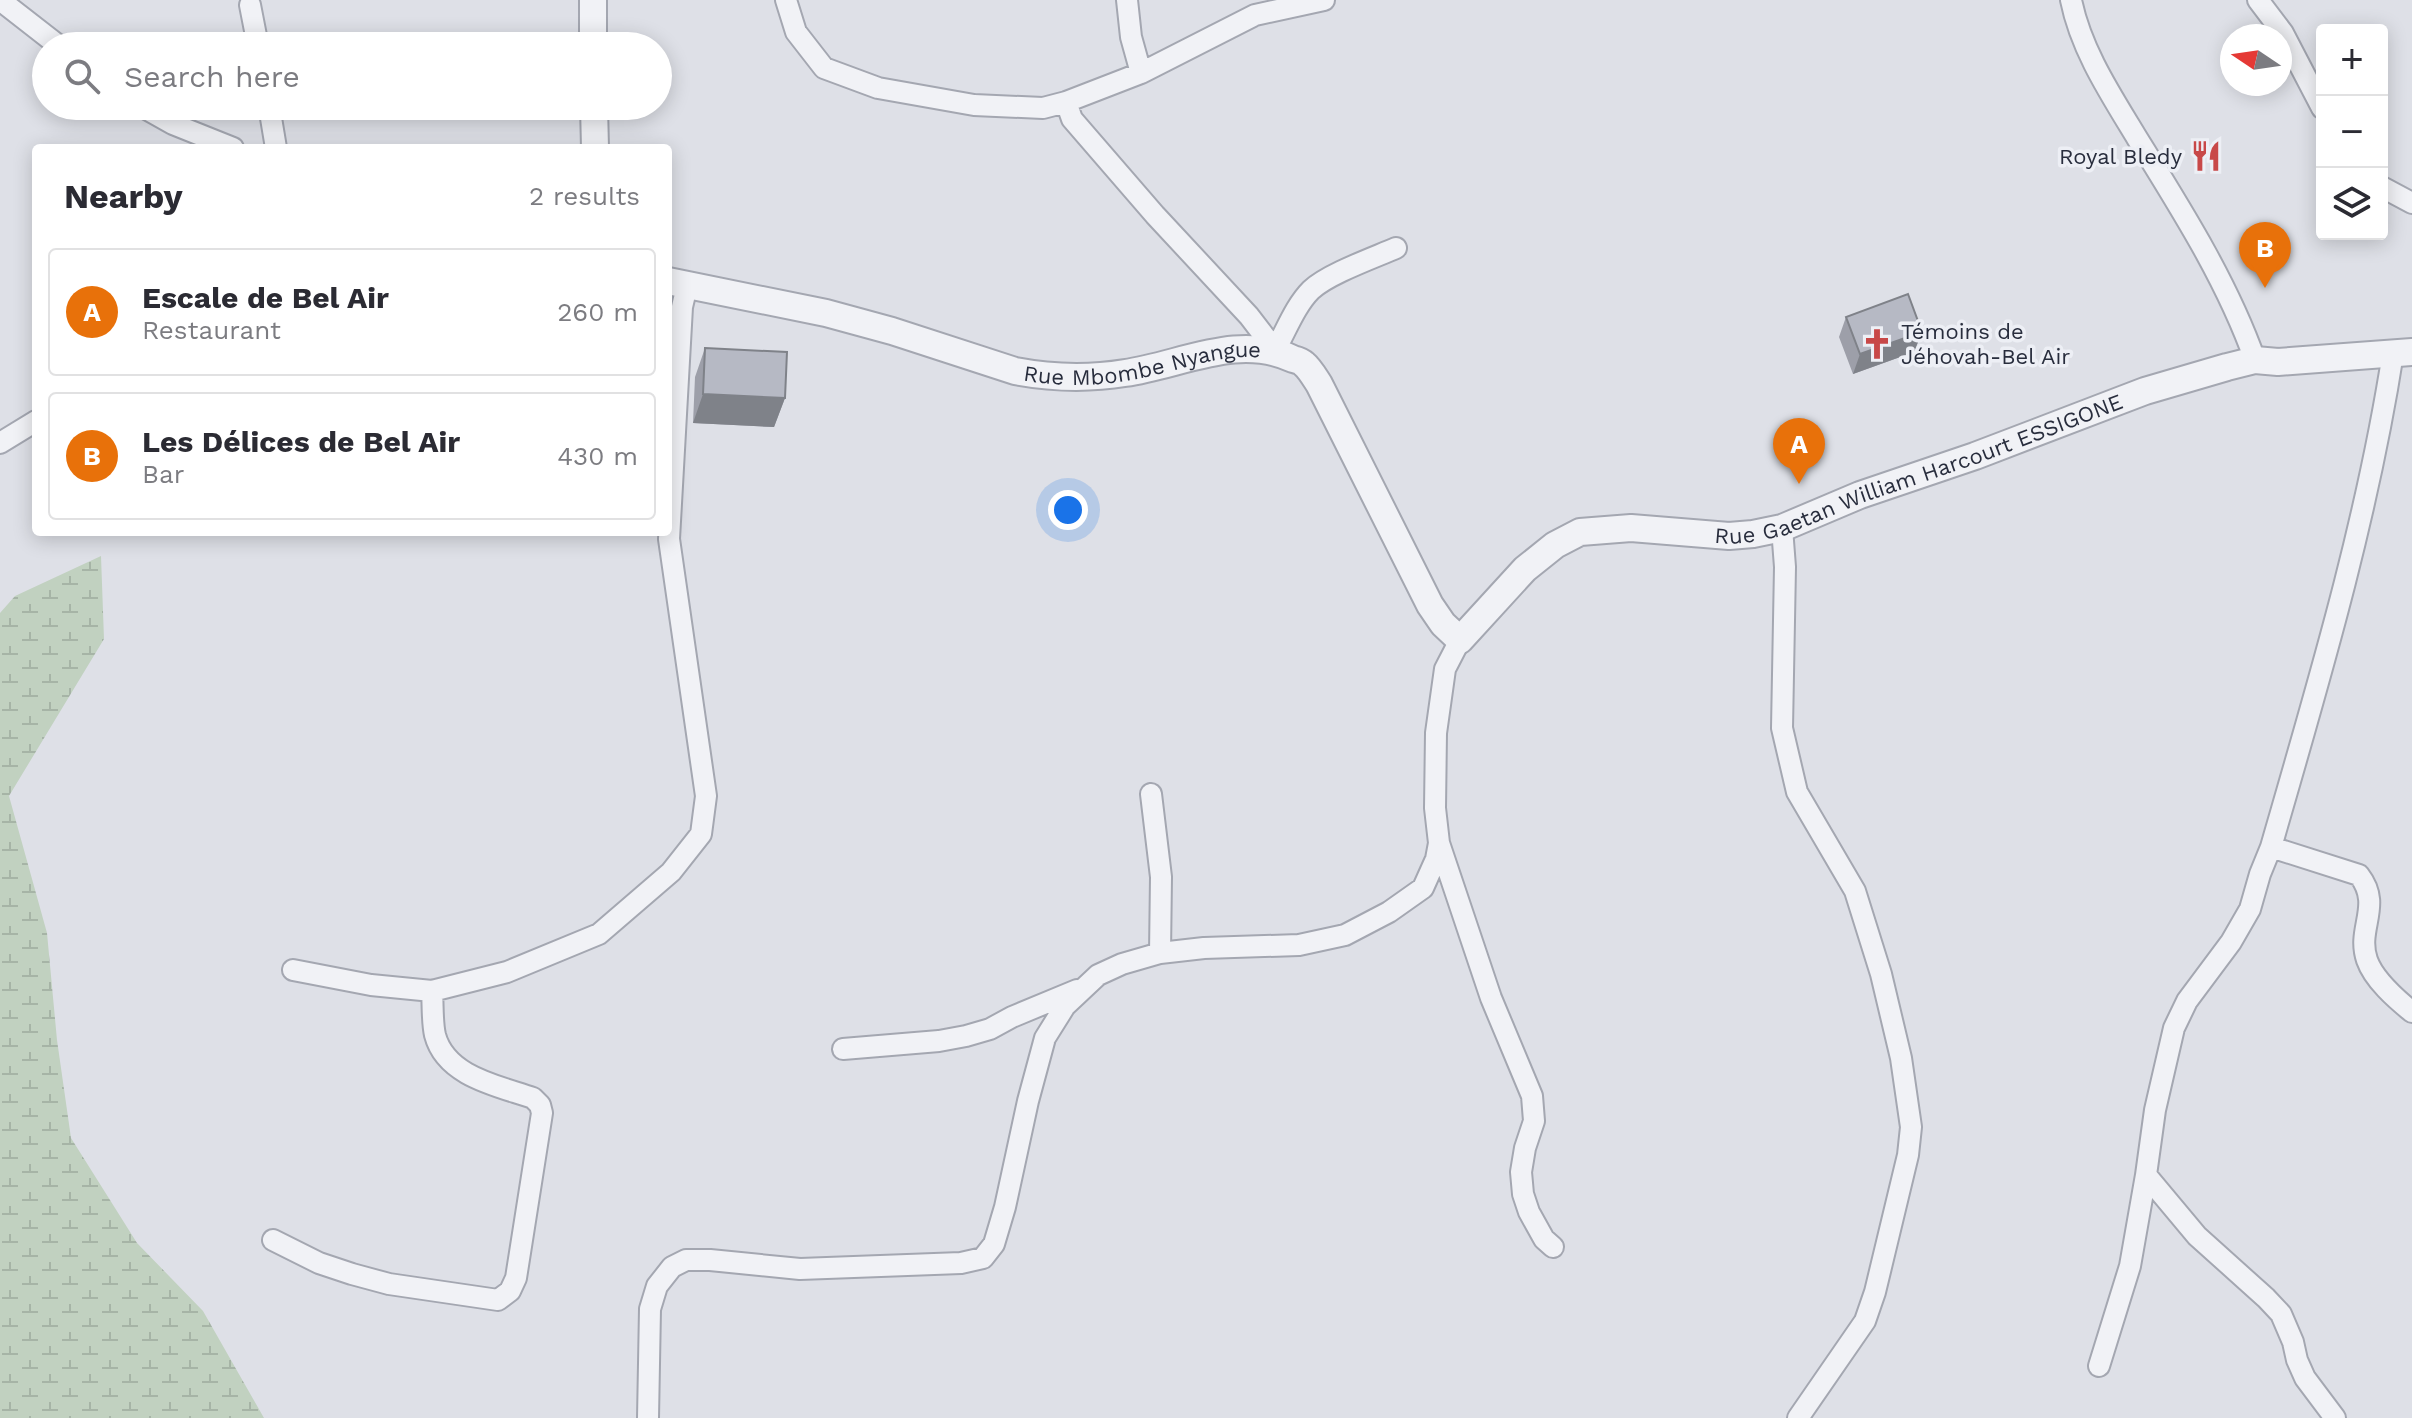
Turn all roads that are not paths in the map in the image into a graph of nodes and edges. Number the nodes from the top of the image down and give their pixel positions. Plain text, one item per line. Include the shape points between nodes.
1 (0, 0) edge
2 (593, 0) edge
3 (786, 0) edge
4 (1127, 0) edge
5 (1324, 0) edge
6 (2071, 0) edge
7 (2258, 0) edge
8 (250, 5) dead end
9 (41, 32) edge
10 (255, 32) edge
11 (593, 32) edge
12 (1141, 73) junction
13 (2316, 96) edge
14 (1066, 102) junction
15 (166, 120) edge
16 (271, 120) edge
17 (594, 120) edge
18 (223, 144) edge
19 (275, 144) edge
20 (595, 144) edge
21 (2388, 190) edge
22 (2412, 203) edge
23 (1396, 248) dead end
24 (673, 283) edge
25 (1275, 350) junction
26 (2402, 352) edge
27 (2255, 360) junction
28 (32, 423) edge
29 (0, 443) edge
30 (672, 485) edge
31 (1782, 528) junction
32 (669, 536) edge
33 (1460, 640) junction
34 (1151, 794) dead end
35 (1439, 843) junction
36 (2271, 847) junction
37 (1160, 953) junction
38 (293, 970) dead end
39 (1085, 986) junction
40 (432, 991) junction
41 (2412, 1012) edge
42 (843, 1049) dead end
43 (2146, 1175) junction
44 (273, 1240) dead end
45 (1553, 1247) dead end
46 (2099, 1366) dead end
47 (648, 1418) edge
48 (1798, 1418) edge
49 (2335, 1418) edge

1 - 9 street
2 - 11 street
3 - 14 street via 796,32 824,68 878,88 974,105 1043,108
4 - 12 street
5 - 12 street via 1255,15
6 - 27 street via 2100,75 2220,278
7 - 13 street via 2283,33
8 - 10 street
12 - 14 street
14 - 25 street via 1072,119
15 - 18 street
16 - 19 street
17 - 20 street
21 - 22 street
23 - 25 street via 1311,290
24 - 25 street, Rue Mbombe Nyangue via 826,313 1036,375 1093,377 1248,347
24 - 30 street via 682,307
25 - 33 street, Rue Mbombe Nyangue via 1304,364 1319,384 1430,605
26 - 27 street, Rue Gaetan William Harcourt ESSIGONE
26 - 36 street via 2334,625
27 - 31 street, Rue Gaetan William Harcourt ESSIGONE via 2145,391
28 - 29 street
31 - 33 street, Rue Gaetan William Harcourt ESSIGONE via 1729,536 1631,528 1580,532 1525,569
31 - 48 street via 1782,728 1797,792 1855,891 1901,1058 1911,1127 1865,1321
32 - 40 street via 706,796 701,834 671,872 599,934 507,972
33 - 35 street via 1445,669 1436,733
34 - 37 street via 1161,877
35 - 37 street via 1423,888 1345,935 1299,945
35 - 45 street via 1491,998 1532,1096 1534,1121 1521,1172 1523,1194
36 - 41 street via 2359,875 2371,902 2364,939 2367,959
36 - 43 street via 2250,909 2174,1028
37 - 39 street via 1122,964
38 - 40 street
39 - 42 street via 966,1036
39 - 47 street via 1045,1038 994,1244 983,1258 800,1269 686,1260 672,1267 657,1286 650,1309
40 - 44 street via 435,1035 448,1058 474,1078 540,1105 510,1291 498,1300 389,1284 319,1263
43 - 46 street via 2130,1266
43 - 49 street via 2197,1236 2281,1314 2305,1378

